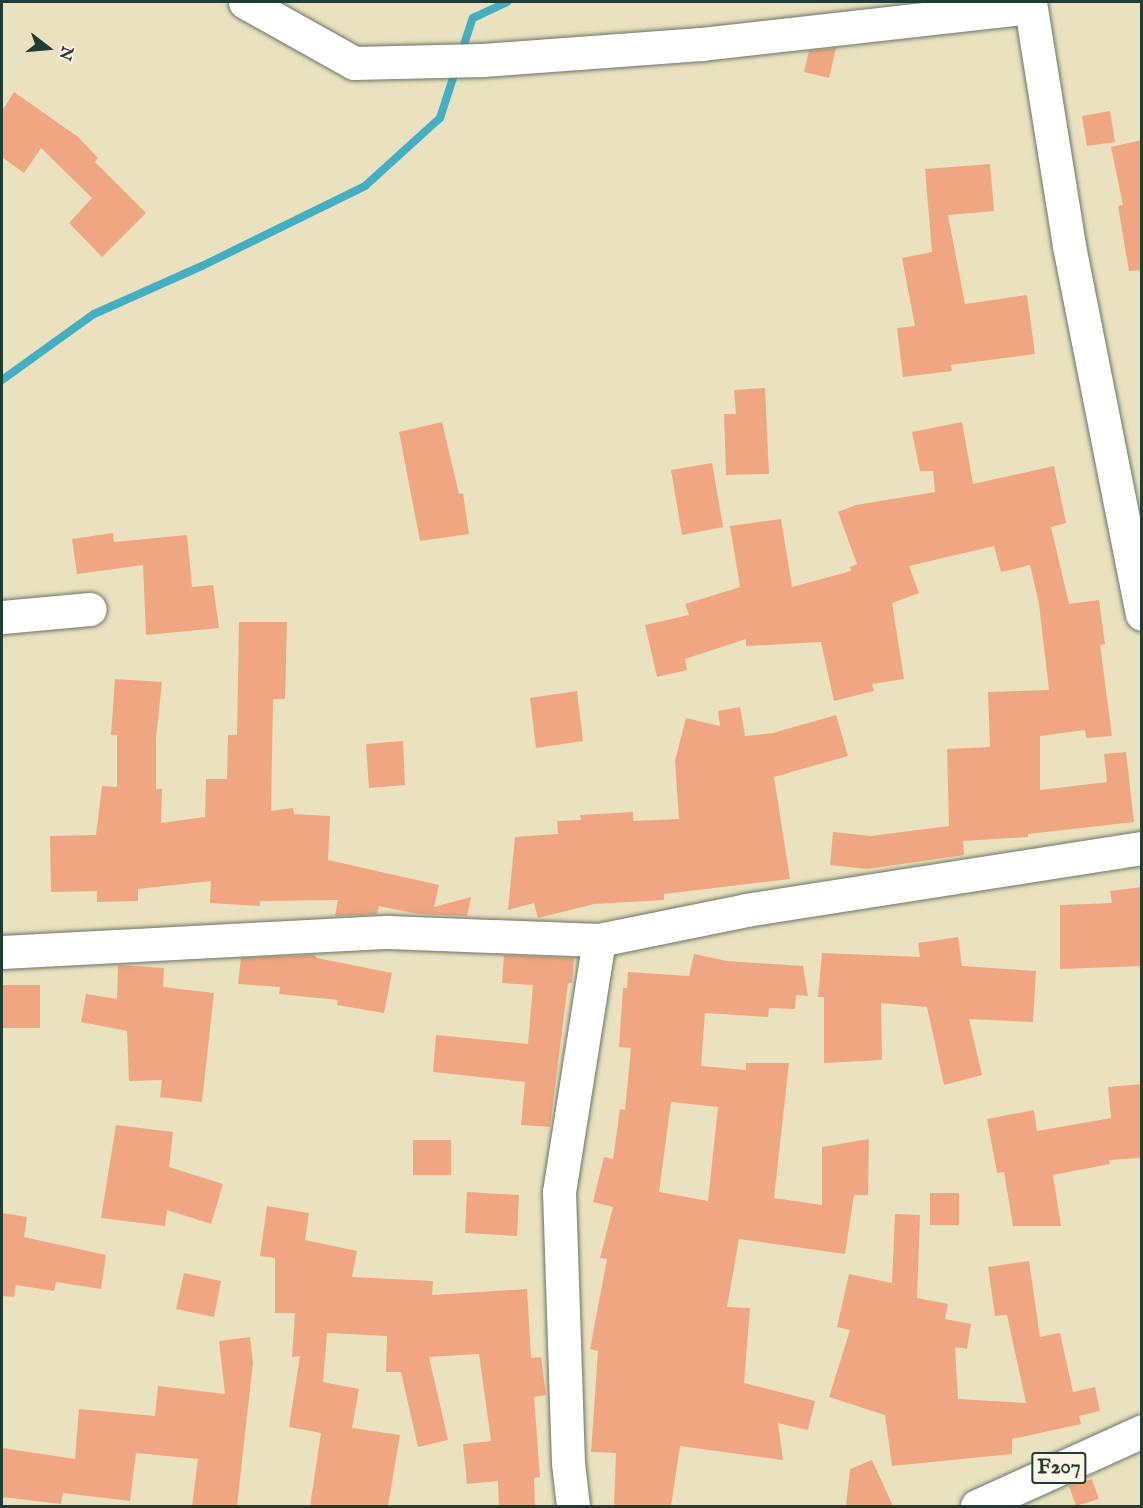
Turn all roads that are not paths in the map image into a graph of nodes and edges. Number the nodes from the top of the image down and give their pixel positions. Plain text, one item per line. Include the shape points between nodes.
1 (245, 2) edge
2 (1030, 4) edge
3 (90, 609) dead end
4 (1142, 614) edge
5 (2, 617) edge
6 (1142, 848) edge
7 (599, 940) junction
8 (2, 952) edge
9 (1142, 1431) edge
10 (573, 1506) edge
11 (977, 1506) edge

1 - 2 street via 354,63 482,60 701,44
2 - 4 street via 1069,246
3 - 5 street
6 - 7 street via 746,910
7 - 8 street via 388,932
7 - 10 street via 559,1192 568,1463
9 - 11 street, F207

